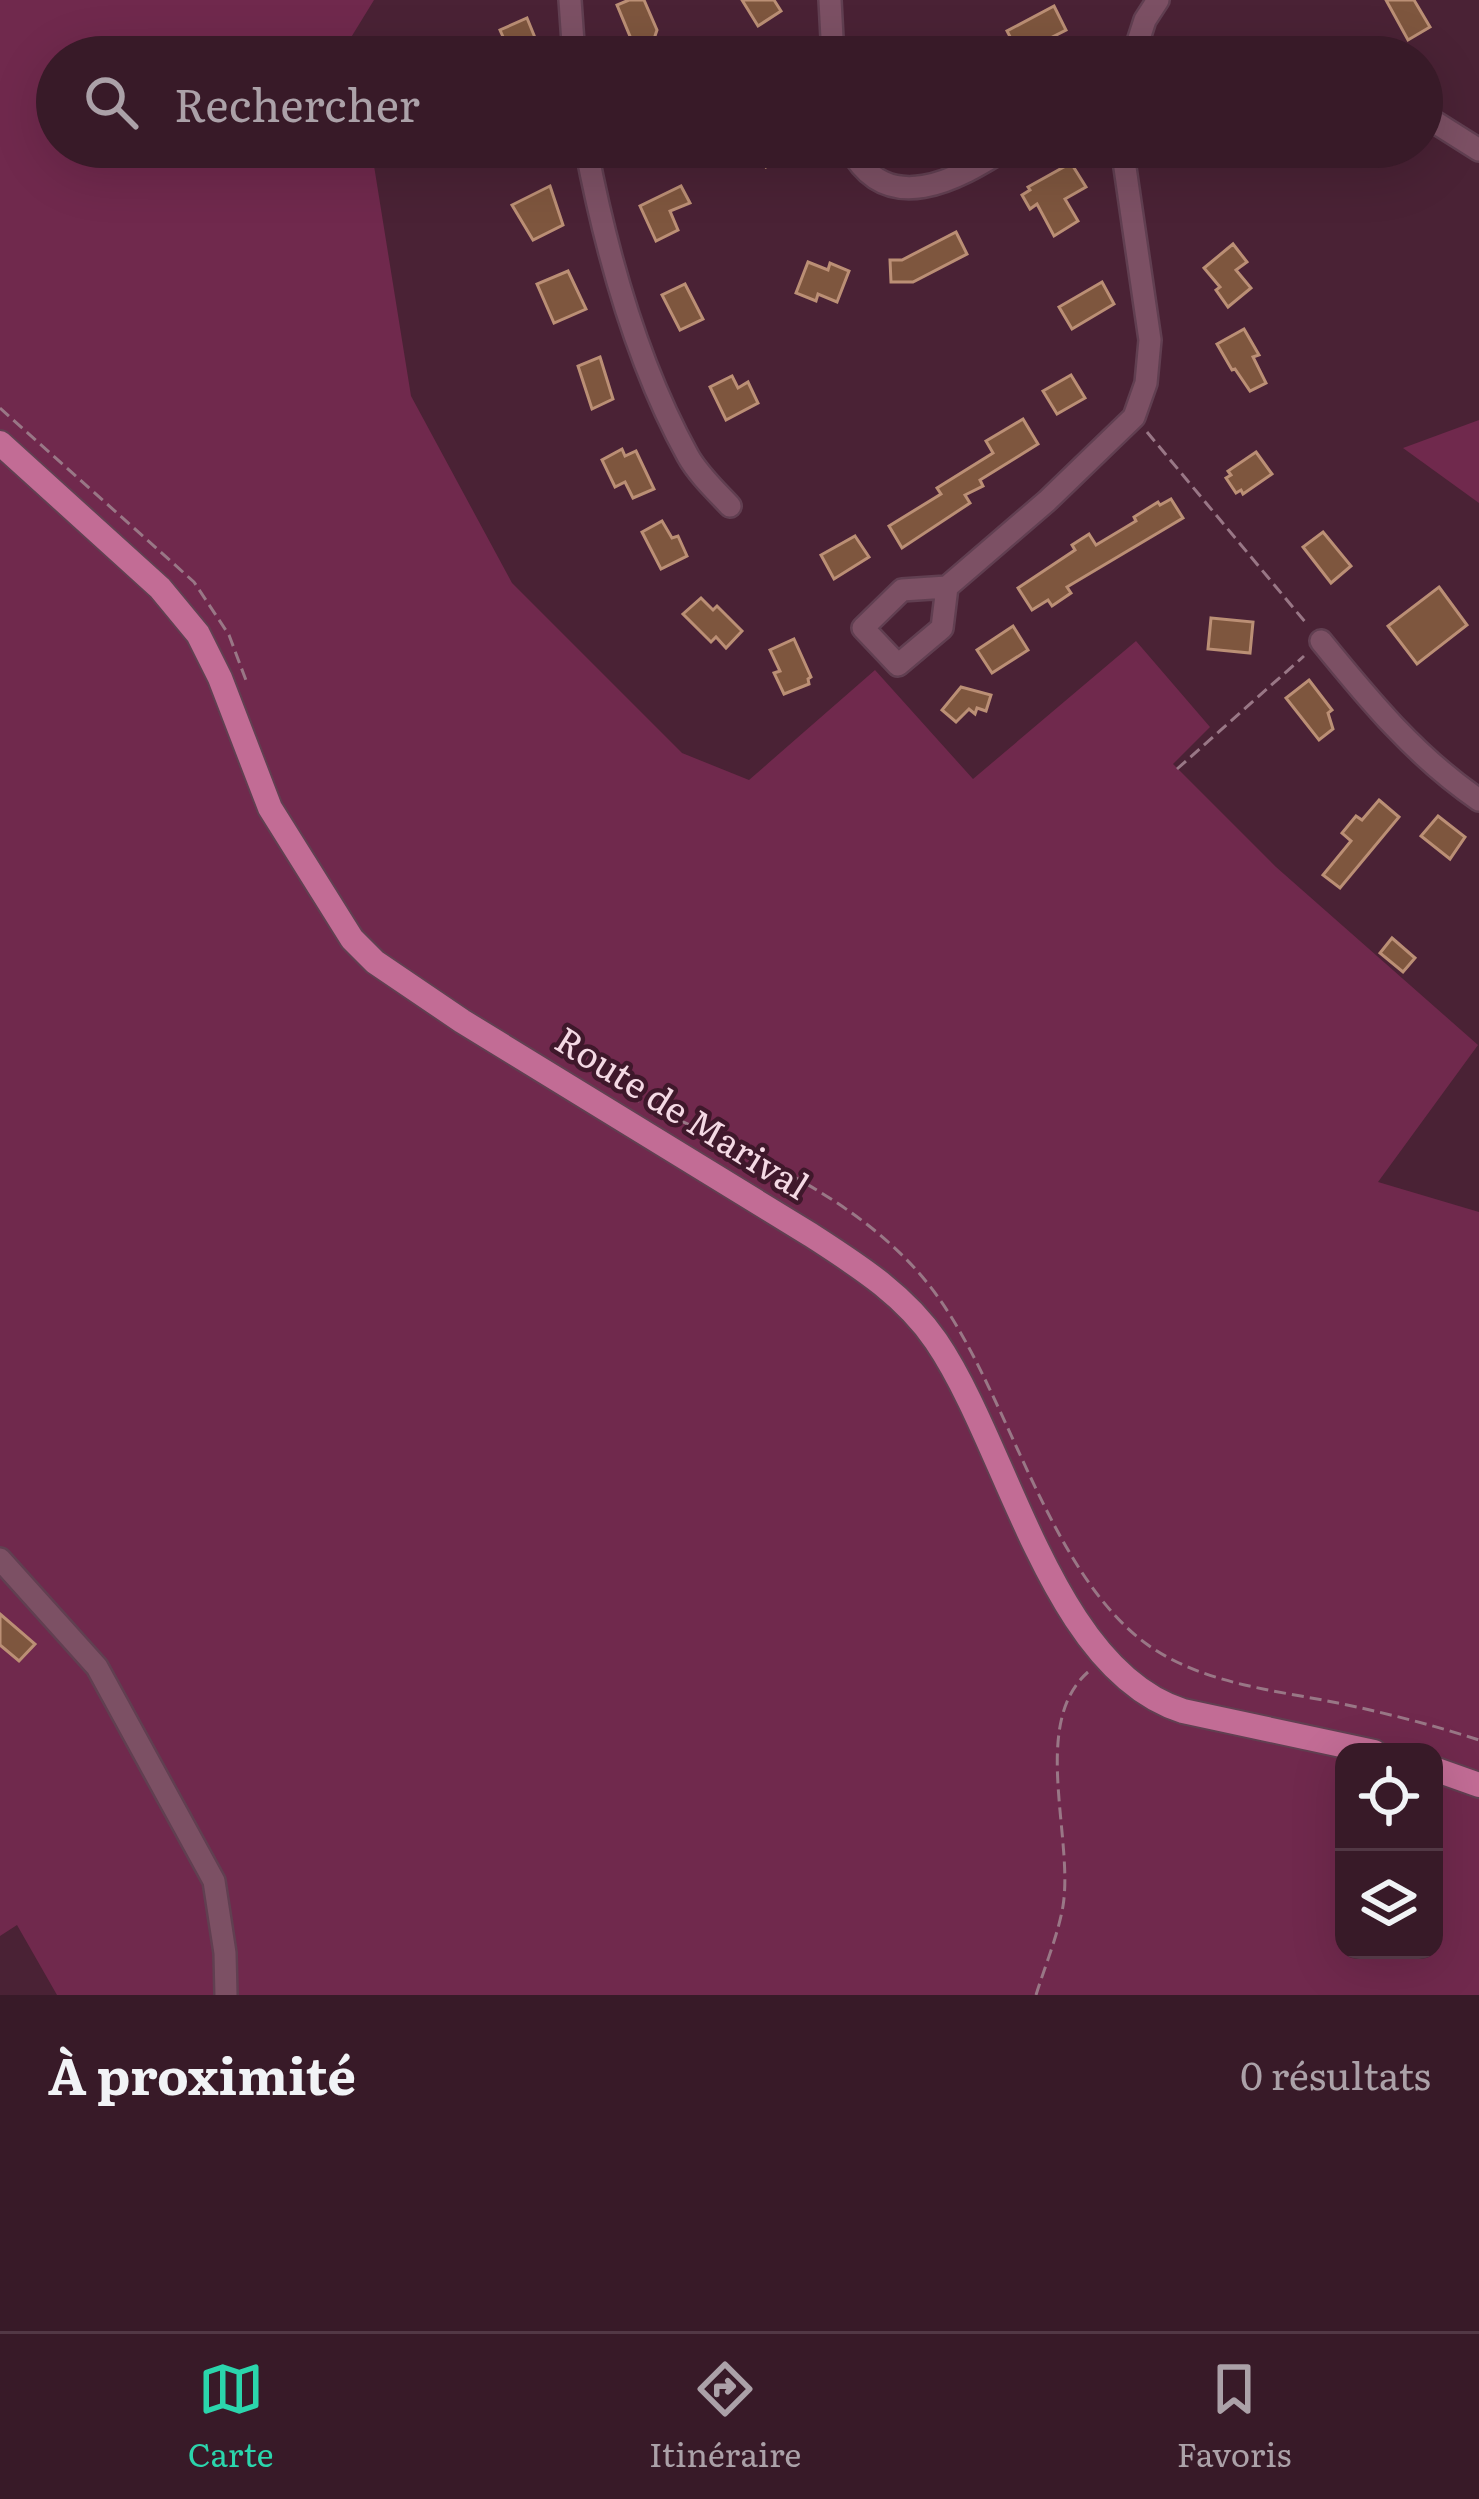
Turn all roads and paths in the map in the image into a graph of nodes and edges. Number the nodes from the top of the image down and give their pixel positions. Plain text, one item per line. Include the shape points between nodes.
1 (570, 0) edge
2 (830, 0) edge
3 (1158, 0) edge
4 (573, 36) edge
5 (832, 36) edge
6 (1140, 36) edge
7 (1443, 127) edge
8 (1479, 150) edge
9 (590, 168) edge
10 (863, 168) edge
11 (975, 168) edge
12 (1125, 168) edge
13 (0, 408) edge
14 (1134, 417) junction
15 (0, 443) edge
16 (730, 506) dead end
17 (947, 587) dead end
18 (1321, 641) junction
19 (249, 688) dead end
20 (1177, 769) dead end
21 (1479, 800) edge
22 (617, 1089) dead end
23 (0, 1559) edge
24 (1103, 1659) junction
25 (1479, 1740) edge
26 (1335, 1743) edge
27 (1443, 1772) edge
28 (1479, 1785) edge
29 (226, 1995) edge
30 (1036, 1995) edge

1 - 4 street
2 - 5 street
3 - 6 street
7 - 8 street
9 - 16 street via 647,366 689,460
10 - 11 street via 895,186 920,188
12 - 14 street via 1150,340
13 - 19 path via 194,583 229,634
14 - 17 street
14 - 18 path
15 - 24 main road, Route de Marival via 184,615 215,667 270,808 375,962 811,1234 916,1314 949,1361 1070,1612
18 - 20 path
18 - 21 street via 1406,742
22 - 25 path via 778,1169 884,1234 937,1295 972,1352 1079,1568 1149,1646 1221,1680
23 - 29 street via 97,1667 214,1881
24 - 26 main road, Route de Marival via 1157,1703
24 - 30 path via 1078,1681 1064,1712 1057,1760 1063,1906
27 - 28 main road

